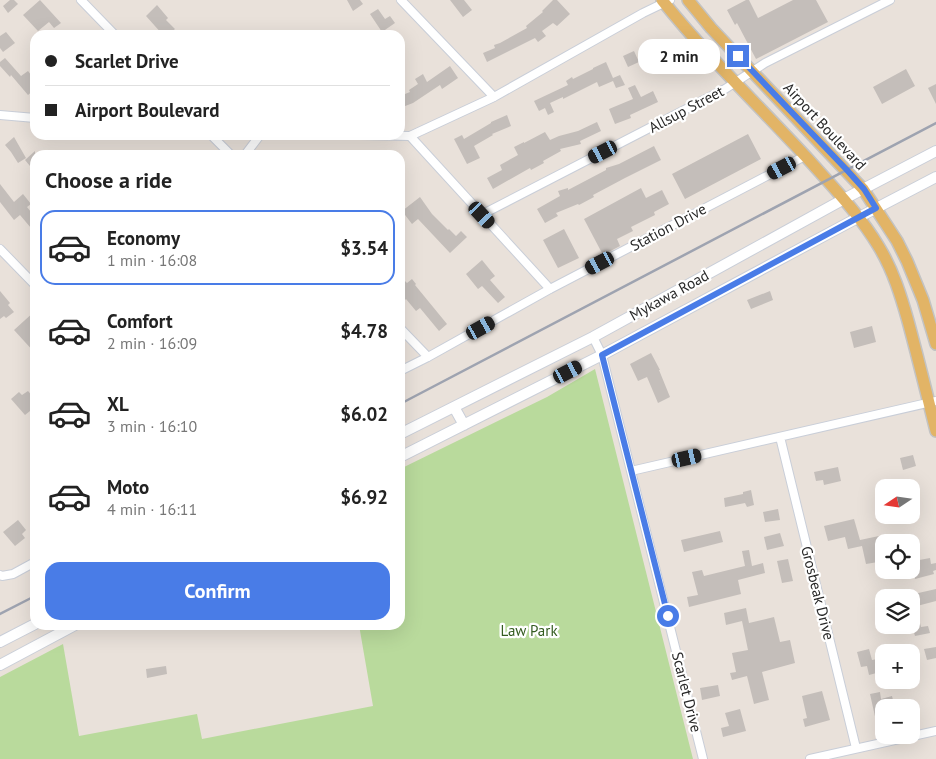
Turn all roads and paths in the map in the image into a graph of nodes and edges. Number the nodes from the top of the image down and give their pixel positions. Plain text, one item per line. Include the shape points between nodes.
1 (81, 0) edge
2 (401, 0) edge
3 (688, 0) edge
4 (890, 0) edge
5 (666, 1) edge
6 (110, 30) edge
7 (752, 71) junction
8 (734, 82) junction
9 (494, 96) junction
10 (0, 115) edge
11 (30, 118) edge
12 (405, 136) edge
13 (410, 136) junction
14 (216, 140) edge
15 (225, 150) edge
16 (936, 151) edge
17 (805, 156) junction
18 (936, 177) edge
19 (864, 189) junction
20 (844, 199) junction
21 (876, 208) junction
22 (482, 215) junction
23 (858, 217) junction
24 (0, 249) edge
25 (30, 281) edge
26 (550, 289) junction
27 (405, 333) edge
28 (593, 337) junction
29 (936, 344) edge
30 (602, 355) junction
31 (428, 357) junction
32 (405, 368) edge
33 (932, 402) edge
34 (454, 407) junction
35 (464, 424) junction
36 (936, 431) edge
37 (405, 432) edge
38 (780, 437) junction
39 (405, 454) edge
40 (631, 471) junction
41 (30, 565) edge
42 (0, 575) edge
43 (30, 627) edge
44 (38, 630) edge
45 (66, 630) edge
46 (0, 642) edge
47 (44, 642) junction
48 (0, 665) edge
49 (936, 731) edge
50 (856, 748) junction
51 (704, 759) edge
52 (810, 759) edge

1 - 6 street
2 - 9 street
3 - 7 main road, Airport Boulevard
4 - 7 street, Allsup Street
5 - 8 main road
5 - 9 street
7 - 8 street, Allsup Street
7 - 19 main road, Airport Boulevard
8 - 17 main road
8 - 22 street, Allsup Street
9 - 13 street
10 - 11 street
12 - 13 street
13 - 22 street
14 - 15 street
16 - 19 main road, Mykawa Road
17 - 20 main road
17 - 26 street, Station Drive
18 - 21 main road, Mykawa Road
19 - 20 main road, Mykawa Road
19 - 21 main road, Airport Boulevard
20 - 23 main road
20 - 28 main road, Mykawa Road
21 - 23 main road, Mykawa Road
21 - 29 main road, Airport Boulevard via 907,261
22 - 26 street
23 - 30 main road, Mykawa Road
23 - 33 main road via 880,248 898,286
24 - 25 street
26 - 31 street, Station Drive
27 - 31 street
28 - 30 street, Scarlet Drive
28 - 34 main road, Mykawa Road
30 - 35 main road, Mykawa Road
30 - 40 street, Scarlet Drive
31 - 32 street, Station Drive
33 - 36 main road
33 - 38 street
34 - 35 main road
34 - 37 main road, Mykawa Road
35 - 39 main road, Mykawa Road
38 - 40 street
38 - 50 street, Grosbeak Drive
40 - 51 street, Scarlet Drive
41 - 42 street via 13,574
43 - 46 main road
44 - 47 main road
45 - 47 main road
47 - 48 main road
49 - 50 street
50 - 52 street

